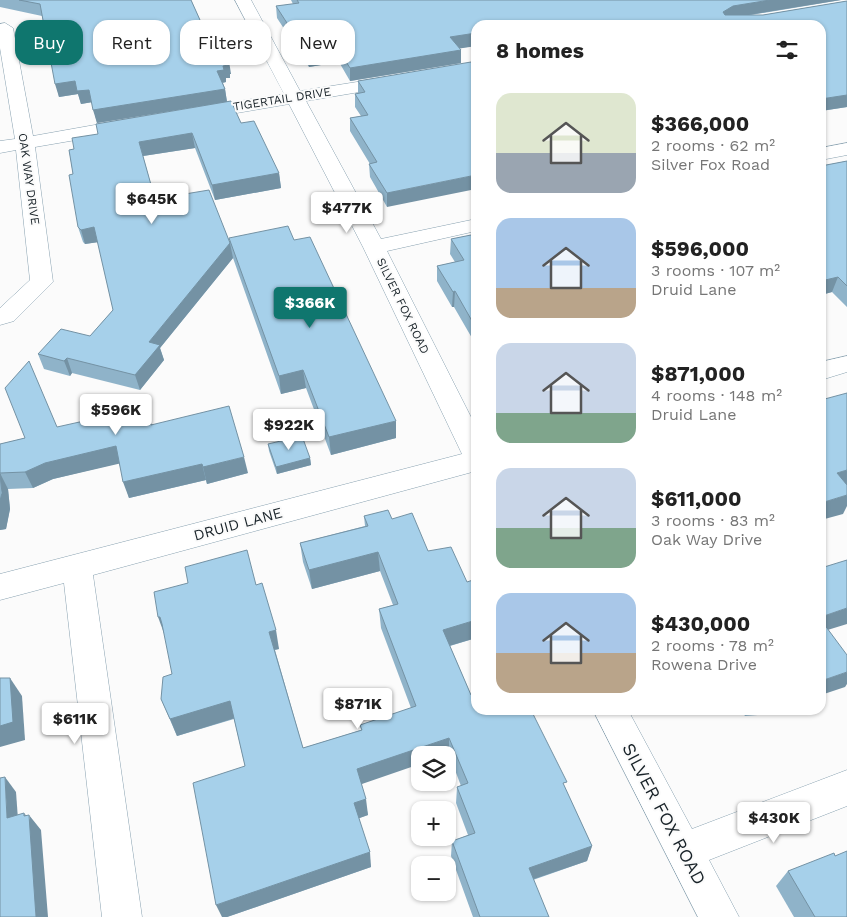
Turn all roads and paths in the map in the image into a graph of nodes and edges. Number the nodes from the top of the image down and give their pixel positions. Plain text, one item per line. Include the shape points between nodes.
1 (243, 0) edge
2 (3, 29) edge
3 (409, 78) edge
4 (294, 97) junction
5 (179, 117) edge
6 (150, 122) edge
7 (25, 143) junction
8 (0, 147) edge
9 (847, 149) edge
10 (826, 153) edge
11 (471, 226) edge
12 (374, 246) junction
13 (3, 316) edge
14 (847, 364) edge
15 (826, 370) edge
16 (471, 444) edge
17 (471, 462) edge
18 (77, 567) junction
19 (0, 587) edge
20 (613, 715) edge
21 (847, 788) edge
22 (683, 851) junction
23 (122, 917) edge
24 (719, 917) edge

1 - 4 street, SILVER FOX ROAD
2 - 7 street, OAK WAY DRIVE
3 - 4 street, TIGERTAIL DRIVE
4 - 5 street, TIGERTAIL DRIVE
4 - 12 street, SILVER FOX ROAD
6 - 7 street
7 - 8 street
7 - 13 street, OAK WAY DRIVE via 42,282
9 - 10 street
11 - 12 street
12 - 16 street, SILVER FOX ROAD
14 - 15 street
17 - 18 street, DRUID LANE
18 - 19 street, DRUID LANE
18 - 23 street
20 - 22 street, SILVER FOX ROAD
21 - 22 street
22 - 24 street, SILVER FOX ROAD

